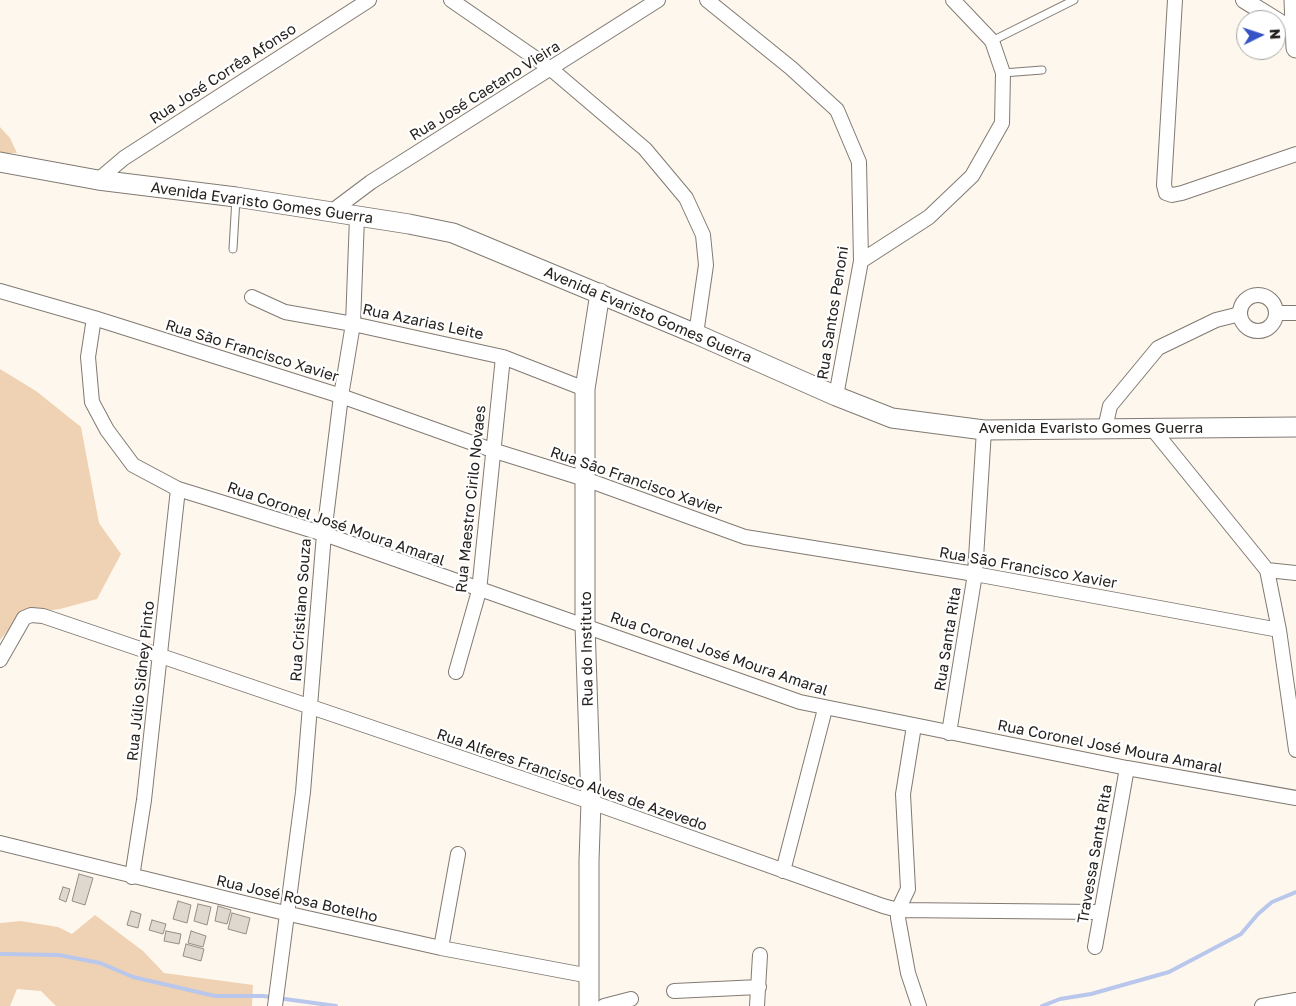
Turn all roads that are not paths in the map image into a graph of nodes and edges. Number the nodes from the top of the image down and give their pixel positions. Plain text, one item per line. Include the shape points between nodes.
1 (369, 0) edge
2 (451, 0) edge
3 (658, 0) edge
4 (707, 0) edge
5 (953, 0) edge
6 (1074, 0) edge
7 (1175, 0) edge
8 (1244, 0) edge
9 (1294, 0) edge
10 (1295, 39) edge
11 (992, 41) junction
12 (551, 69) junction
13 (1042, 70) dead end
14 (1003, 73) junction
15 (1296, 154) edge
16 (0, 162) edge
17 (98, 180) junction
18 (236, 197) junction
19 (330, 212) junction
20 (357, 217) junction
21 (233, 249) dead end
22 (861, 261) junction
23 (0, 291) edge
24 (600, 293) junction
25 (252, 296) dead end
26 (1276, 313) junction
27 (1296, 313) edge
28 (1240, 314) junction
29 (94, 318) junction
30 (353, 324) junction
31 (696, 334) junction
32 (503, 357) junction
33 (585, 389) junction
34 (341, 396) junction
35 (836, 396) junction
36 (1151, 427) junction
37 (1296, 427) edge
38 (1105, 428) junction
39 (984, 430) junction
40 (492, 450) junction
41 (585, 479) junction
42 (178, 489) junction
43 (324, 534) junction
44 (1266, 570) junction
45 (1296, 573) edge
46 (975, 574) junction
47 (479, 590) junction
48 (585, 625) junction
49 (1279, 630) junction
50 (159, 655) junction
51 (0, 660) edge
52 (456, 672) dead end
53 (310, 708) junction
54 (826, 709) junction
55 (914, 726) junction
56 (949, 733) junction
57 (1296, 750) edge
58 (1127, 768) junction
59 (1296, 798) edge
60 (591, 802) junction
61 (0, 843) edge
62 (458, 854) dead end
63 (783, 871) junction
64 (132, 877) junction
65 (898, 910) junction
66 (1100, 912) junction
67 (285, 913) junction
68 (1095, 947) dead end
69 (441, 948) junction
70 (760, 955) dead end
71 (590, 976) junction
72 (759, 987) junction
73 (674, 991) dead end
74 (631, 999) dead end
75 (1296, 1000) edge
76 (275, 1006) edge
77 (589, 1006) edge
78 (604, 1006) edge
79 (757, 1006) edge
80 (918, 1006) edge
81 (1262, 1006) edge

1 - 17 street, Rua José Corrêa Afonso via 124,158
2 - 12 street
3 - 12 street, Rua José Caetano Vieira
4 - 22 street, Rua Santos Penoni via 792,68 837,110 859,162
5 - 11 street
6 - 11 lane
7 - 15 street via 1166,192 1172,195 1182,193
8 - 10 street
9 - 10 main road
11 - 14 street
12 - 19 street, Rua José Caetano Vieira via 370,182
12 - 31 street via 645,149 686,198 703,235 706,265
13 - 14 lane
14 - 22 street via 1002,123 972,176 929,217
16 - 17 main road, Avenida Evaristo Gomes Guerra
17 - 18 main road, Avenida Evaristo Gomes Guerra
18 - 19 main road, Avenida Evaristo Gomes Guerra
18 - 21 lane
19 - 20 main road, Avenida Evaristo Gomes Guerra
20 - 24 main road, Avenida Evaristo Gomes Guerra via 453,233
20 - 30 street, Rua Cristiano Souza
22 - 35 street, Rua Santos Penoni
23 - 29 street, Rua São Francisco Xavier
24 - 31 main road, Avenida Evaristo Gomes Guerra
24 - 33 main road, Rua do Instituto
25 - 30 street, Rua Azarias Leite via 285,312
26 - 27 street
26 - 28 street via 1273,302 1258,295 1244,303
26 - 28 street via 1273,324 1259,332 1248,328
28 - 38 street via 1216,320 1158,348 1110,406
29 - 34 street, Rua São Francisco Xavier
29 - 42 street, Rua Coronel José Moura Amaral via 88,357 92,402 107,430 133,465
30 - 32 street, Rua Azarias Leite
30 - 34 street, Rua Cristiano Souza
31 - 35 main road, Avenida Evaristo Gomes Guerra
32 - 33 street, Rua Azarias Leite
32 - 40 street, Rua Maestro Cirilo Novaes
33 - 41 main road, Rua do Instituto
34 - 40 street, Rua São Francisco Xavier
34 - 43 street, Rua Cristiano Souza
35 - 39 main road, Avenida Evaristo Gomes Guerra via 892,418
36 - 37 main road, Avenida Evaristo Gomes Guerra
36 - 38 main road, Avenida Evaristo Gomes Guerra
36 - 44 street
38 - 39 main road, Avenida Evaristo Gomes Guerra
39 - 46 street, Rua Santa Rita
40 - 41 street, Rua São Francisco Xavier
40 - 47 street, Rua Maestro Cirilo Novaes
41 - 46 street, Rua São Francisco Xavier via 745,537
41 - 48 main road, Rua do Instituto
42 - 43 street, Rua Coronel José Moura Amaral
42 - 50 street, Rua Júlio Sidney Pinto
43 - 47 street, Rua Coronel José Moura Amaral
43 - 53 street, Rua Cristiano Souza
44 - 45 street
44 - 49 street
46 - 49 street, Rua São Francisco Xavier
46 - 56 street, Rua Santa Rita
47 - 48 street, Rua Coronel José Moura Amaral
47 - 52 street, Rua Maestro Cirilo Novaes
48 - 54 street, Rua Coronel José Moura Amaral
48 - 60 main road, Rua do Instituto
49 - 57 street
50 - 51 street, Rua Alferes Francisco Alves de Azevedo via 43,616 31,615 24,618
50 - 53 street, Rua Alferes Francisco Alves de Azevedo
50 - 64 street, Rua Júlio Sidney Pinto via 144,800
53 - 60 street, Rua Alferes Francisco Alves de Azevedo
53 - 67 street, Rua Cristiano Souza via 303,792
54 - 55 street, Rua Coronel José Moura Amaral
54 - 63 street
55 - 56 street, Rua Coronel José Moura Amaral
55 - 65 street via 904,794 908,889
56 - 58 street, Rua Coronel José Moura Amaral
58 - 59 street, Rua Coronel José Moura Amaral
58 - 66 street, Travessa Santa Rita
60 - 63 street, Rua Alferes Francisco Alves de Azevedo
60 - 71 main road, Rua do Instituto via 588,861
61 - 64 street, Rua José Rosa Botelho
62 - 69 street
63 - 65 street, Rua Alferes Francisco Alves de Azevedo
64 - 67 street, Rua José Rosa Botelho
65 - 66 street, Rua Alferes Francisco Alves de Azevedo
65 - 80 street via 901,942
66 - 68 street, Travessa Santa Rita
67 - 69 street, Rua José Rosa Botelho
67 - 76 street, Rua Cristiano Souza
69 - 71 street, Rua José Rosa Botelho
70 - 72 street
71 - 77 main road, Rua do Instituto
72 - 73 street
72 - 79 street
74 - 78 street
75 - 81 street

